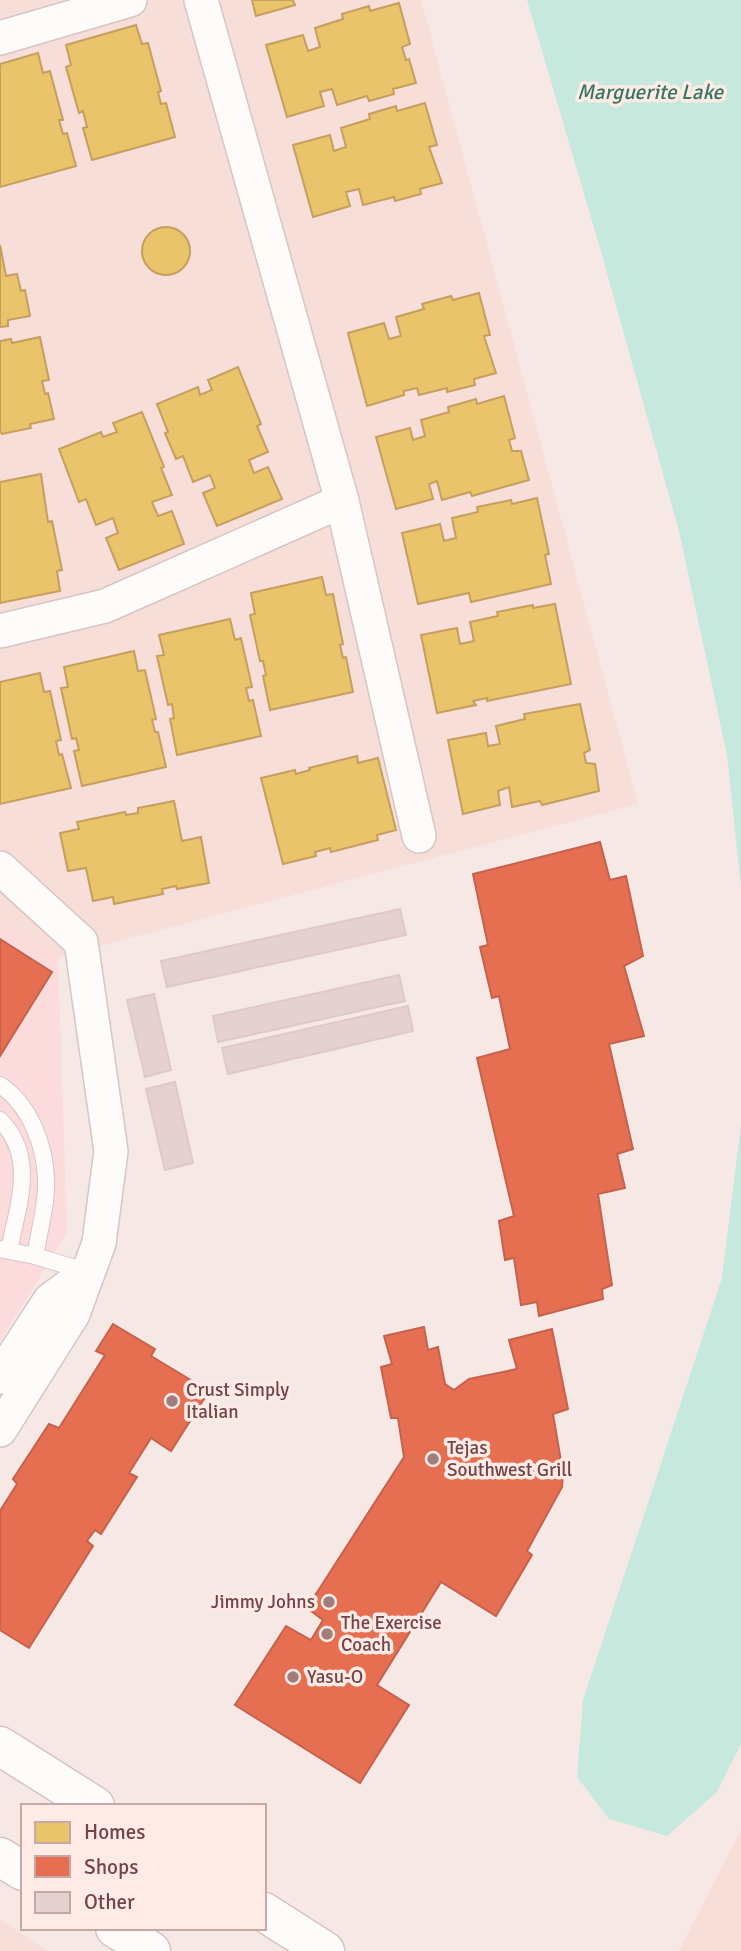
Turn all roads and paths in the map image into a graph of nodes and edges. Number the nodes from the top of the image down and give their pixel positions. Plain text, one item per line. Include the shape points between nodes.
1 (130, 0) edge
2 (201, 0) edge
3 (0, 38) edge
4 (342, 501) junction
5 (0, 631) edge
6 (419, 836) dead end
7 (0, 869) edge
8 (0, 1085) edge
9 (0, 1120) edge
10 (4, 1250) edge
11 (35, 1256) junction
12 (88, 1272) junction
13 (0, 1377) edge
14 (0, 1430) edge
15 (0, 1746) edge
16 (92, 1804) edge
17 (0, 1857) edge
18 (21, 1870) edge
19 (266, 1913) edge
20 (118, 1930) edge
21 (151, 1951) edge
22 (326, 1951) edge

1 - 3 street
2 - 4 street
4 - 5 street via 105,606
4 - 6 street
7 - 12 street via 81,942 111,1151 99,1243
8 - 11 lane via 31,1119 42,1150 47,1181
9 - 10 lane via 14,1134 22,1159 23,1185
10 - 11 lane
11 - 12 lane
12 - 13 street via 50,1300
12 - 14 street via 73,1314
15 - 16 main road
17 - 18 main road
19 - 22 main road
20 - 21 main road

